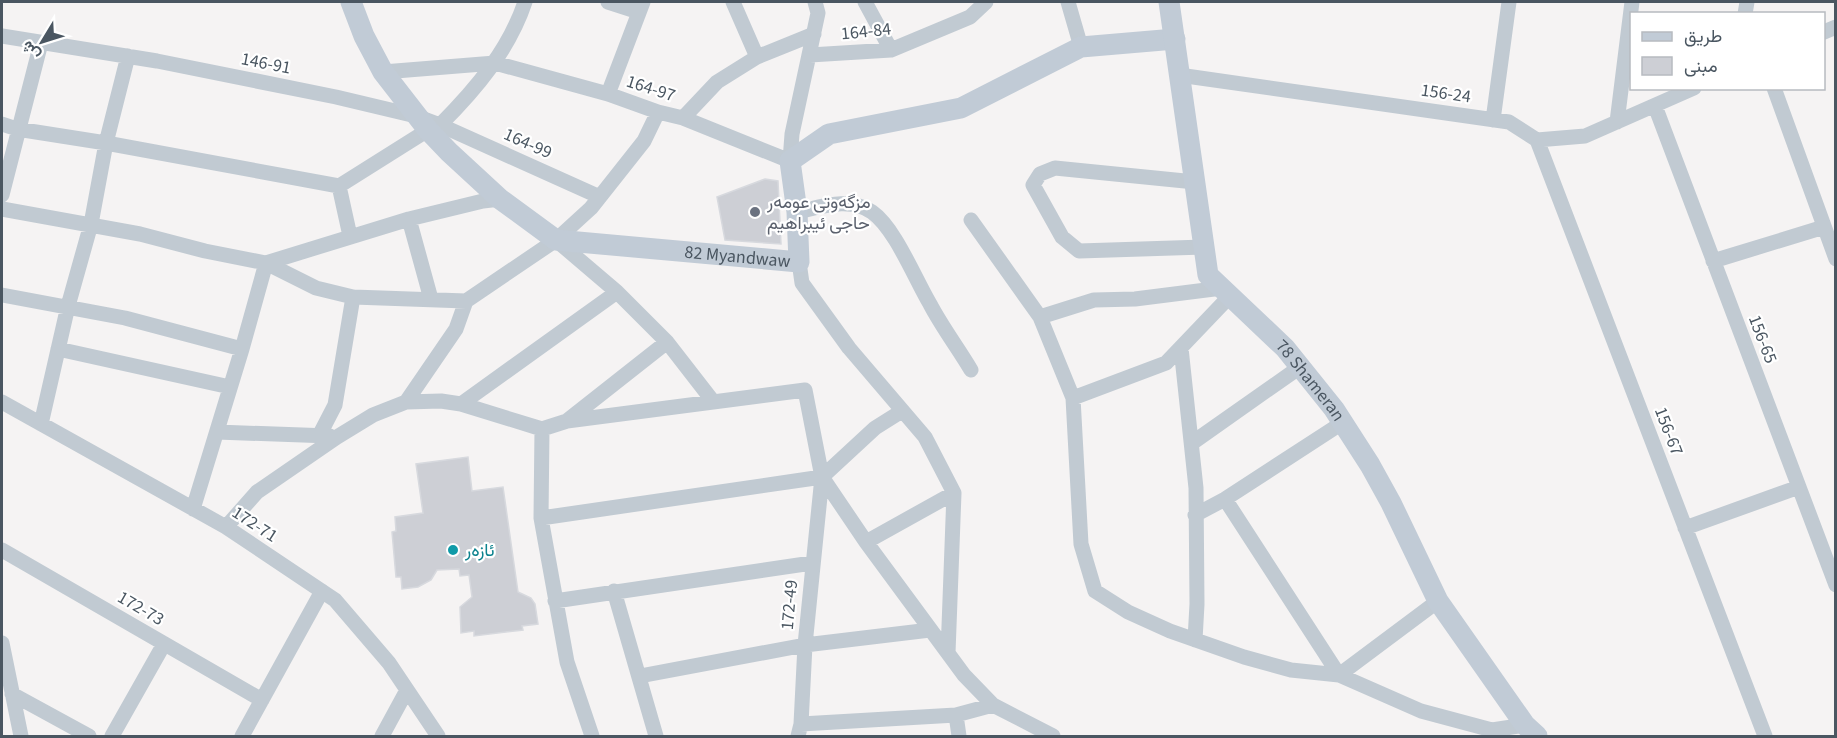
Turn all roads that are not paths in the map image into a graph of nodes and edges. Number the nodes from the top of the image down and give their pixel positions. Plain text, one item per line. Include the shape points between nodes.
1 (351, 2) edge
2 (525, 2) edge
3 (608, 2) edge
4 (733, 2) edge
5 (815, 2) edge
6 (865, 2) edge
7 (986, 2) edge
8 (1068, 2) edge
9 (1169, 2) edge
10 (1509, 2) edge
11 (641, 7) edge
12 (1630, 18) edge
13 (814, 34) junction
14 (2, 36) edge
15 (1174, 39) junction
16 (41, 43) junction
17 (1081, 47) junction
18 (891, 50) junction
19 (810, 55) junction
20 (128, 56) junction
21 (757, 57) junction
22 (495, 63) junction
23 (383, 72) junction
24 (1179, 75) junction
25 (1690, 90) edge
26 (1775, 90) edge
27 (608, 94) junction
28 (1655, 106) junction
29 (658, 112) junction
30 (683, 118) junction
31 (1493, 120) junction
32 (1617, 122) junction
33 (2, 124) edge
34 (428, 124) junction
35 (17, 129) junction
36 (1537, 140) junction
37 (106, 143) junction
38 (790, 161) junction
39 (1195, 182) junction
40 (339, 186) junction
41 (2, 195) edge
42 (600, 197) junction
43 (500, 200) junction
44 (2, 209) edge
45 (797, 212) junction
46 (409, 219) junction
47 (971, 220) dead end
48 (91, 224) junction
49 (1824, 227) junction
50 (350, 236) junction
51 (556, 240) junction
52 (1204, 247) junction
53 (1836, 259) edge
54 (1713, 261) junction
55 (266, 262) junction
56 (799, 262) junction
57 (617, 292) junction
58 (1226, 292) junction
59 (2, 295) edge
60 (353, 297) junction
61 (432, 299) junction
62 (466, 301) junction
63 (68, 306) junction
64 (1040, 317) junction
65 (667, 342) junction
66 (1181, 348) junction
67 (58, 349) junction
68 (242, 349) junction
69 (1300, 367) junction
70 (971, 370) dead end
71 (230, 387) junction
72 (1073, 398) junction
73 (712, 400) junction
74 (2, 402) edge
75 (406, 402) junction
76 (461, 404) junction
77 (902, 411) junction
78 (567, 421) junction
79 (1342, 423) junction
80 (41, 424) junction
81 (542, 429) junction
82 (216, 432) junction
83 (321, 434) junction
84 (337, 437) junction
85 (1192, 443) junction
86 (822, 477) junction
87 (1799, 487) junction
88 (954, 493) junction
89 (1224, 499) junction
90 (193, 509) junction
91 (1195, 515) junction
92 (541, 518) junction
93 (226, 527) junction
94 (1685, 528) junction
95 (867, 542) junction
96 (2, 550) edge
97 (812, 563) junction
98 (1836, 585) edge
99 (322, 591) junction
100 (614, 591) junction
101 (555, 601) junction
102 (1438, 601) junction
103 (930, 630) junction
104 (1195, 639) junction
105 (2, 644) edge
106 (164, 644) junction
107 (805, 645) junction
108 (948, 653) junction
109 (1339, 675) junction
110 (640, 676) junction
111 (407, 690) junction
112 (12, 694) junction
113 (262, 700) junction
114 (993, 705) junction
115 (956, 714) junction
116 (799, 730) edge
117 (1531, 731) edge
118 (21, 736) edge
119 (89, 736) edge
120 (112, 736) edge
121 (242, 736) edge
122 (382, 736) edge
123 (438, 736) edge
124 (592, 736) edge
125 (656, 736) edge
126 (959, 736) edge
127 (1053, 736) edge
128 (1765, 736) edge

1 - 23 street
2 - 22 street
3 - 11 street
4 - 21 street
5 - 13 street via 818,13
6 - 18 street
7 - 18 street, 164-84 via 970,17
8 - 17 street
9 - 15 street, 78 Shameran
10 - 31 street
11 - 27 street
12 - 32 street
13 - 19 street
13 - 21 street
14 - 16 street, 146-91
15 - 17 street
15 - 24 street, 78 Shameran
16 - 20 street, 146-91
16 - 35 street
17 - 38 street via 961,108 829,134
18 - 19 street, 164-84
19 - 38 street via 792,134
20 - 34 street, 146-91 via 336,97
20 - 37 street
21 - 30 street via 717,82
22 - 23 street, 164-97
22 - 27 street, 164-97
22 - 34 street
23 - 34 street
24 - 31 street, 156-24
24 - 39 street, 78 Shameran
25 - 28 street
26 - 49 street
27 - 29 street, 164-97
28 - 32 street
28 - 54 street, 156-65
29 - 30 street, 164-97
29 - 42 street via 644,141
30 - 38 street, 164-97
31 - 36 street, 156-24 via 1509,122
32 - 36 street via 1585,136
33 - 35 street
34 - 40 street
34 - 42 street, 164-99
34 - 43 street via 449,153
35 - 37 street
35 - 41 street
36 - 94 street, 156-67
37 - 40 street
37 - 48 street
38 - 45 street, 82 Myandwaw
39 - 52 street, 78 Shameran
39 - 52 street via 1055,168 1040,174 1033,185 1062,237 1078,251
40 - 50 street
42 - 51 street
43 - 46 street
43 - 51 street
44 - 48 street
45 - 56 street, 82 Myandwaw
45 - 70 street via 843,202 871,211 900,248 941,325
46 - 50 street
46 - 61 street
47 - 64 street
48 - 55 street
48 - 63 street
49 - 53 street
49 - 54 street
50 - 55 street
51 - 56 street, 82 Myandwaw
51 - 57 street
51 - 62 street
52 - 58 street, 78 Shameran via 1208,274
54 - 87 street, 156-65
55 - 60 street via 316,288
55 - 68 street
56 - 77 street via 802,283
57 - 65 street
57 - 76 street
58 - 64 street via 1095,300
58 - 66 street
58 - 69 street, 78 Shameran
59 - 63 street
60 - 61 street
60 - 83 street via 335,405
61 - 62 street
62 - 75 street via 456,329
63 - 67 street
63 - 68 street
64 - 72 street
65 - 73 street
65 - 78 street
66 - 72 street via 1166,363
66 - 85 street
67 - 71 street
67 - 80 street
68 - 71 street
69 - 79 street, 78 Shameran
69 - 85 street
71 - 82 street
72 - 104 street via 1081,544 1095,591 1128,612
73 - 78 street
73 - 86 street via 805,390
74 - 80 street, 172-71
75 - 76 street
75 - 84 street via 373,415
76 - 81 street
77 - 86 street via 875,428
77 - 88 street via 925,437
78 - 81 street
79 - 89 street
79 - 102 street, 78 Shameran via 1391,502
80 - 90 street, 172-71
81 - 92 street
82 - 83 street
82 - 90 street
83 - 84 street
84 - 93 street via 257,492
85 - 91 street
86 - 92 street
86 - 95 street
86 - 97 street, 172-49
87 - 94 street
87 - 98 street, 156-65
88 - 95 street
88 - 108 street
89 - 91 street
89 - 109 street
90 - 93 street, 172-71
91 - 104 street
92 - 101 street
93 - 99 street, 172-71
94 - 128 street, 156-67
95 - 103 street
96 - 106 street, 172-73
97 - 100 street
97 - 107 street, 172-49
99 - 111 street, 172-71 via 343,609
99 - 113 street
100 - 101 street
100 - 110 street
101 - 124 street via 567,662
102 - 109 street
102 - 117 street, 78 Shameran
103 - 107 street
103 - 108 street
104 - 109 street via 1291,670
105 - 112 street
106 - 113 street, 172-73
106 - 120 street
107 - 110 street
107 - 116 street, 172-49
108 - 114 street
109 - 117 street via 1420,711 1492,730
110 - 125 street
111 - 122 street
111 - 123 street, 172-71
112 - 118 street
112 - 119 street
113 - 121 street
114 - 115 street
114 - 127 street
115 - 116 street
115 - 126 street

